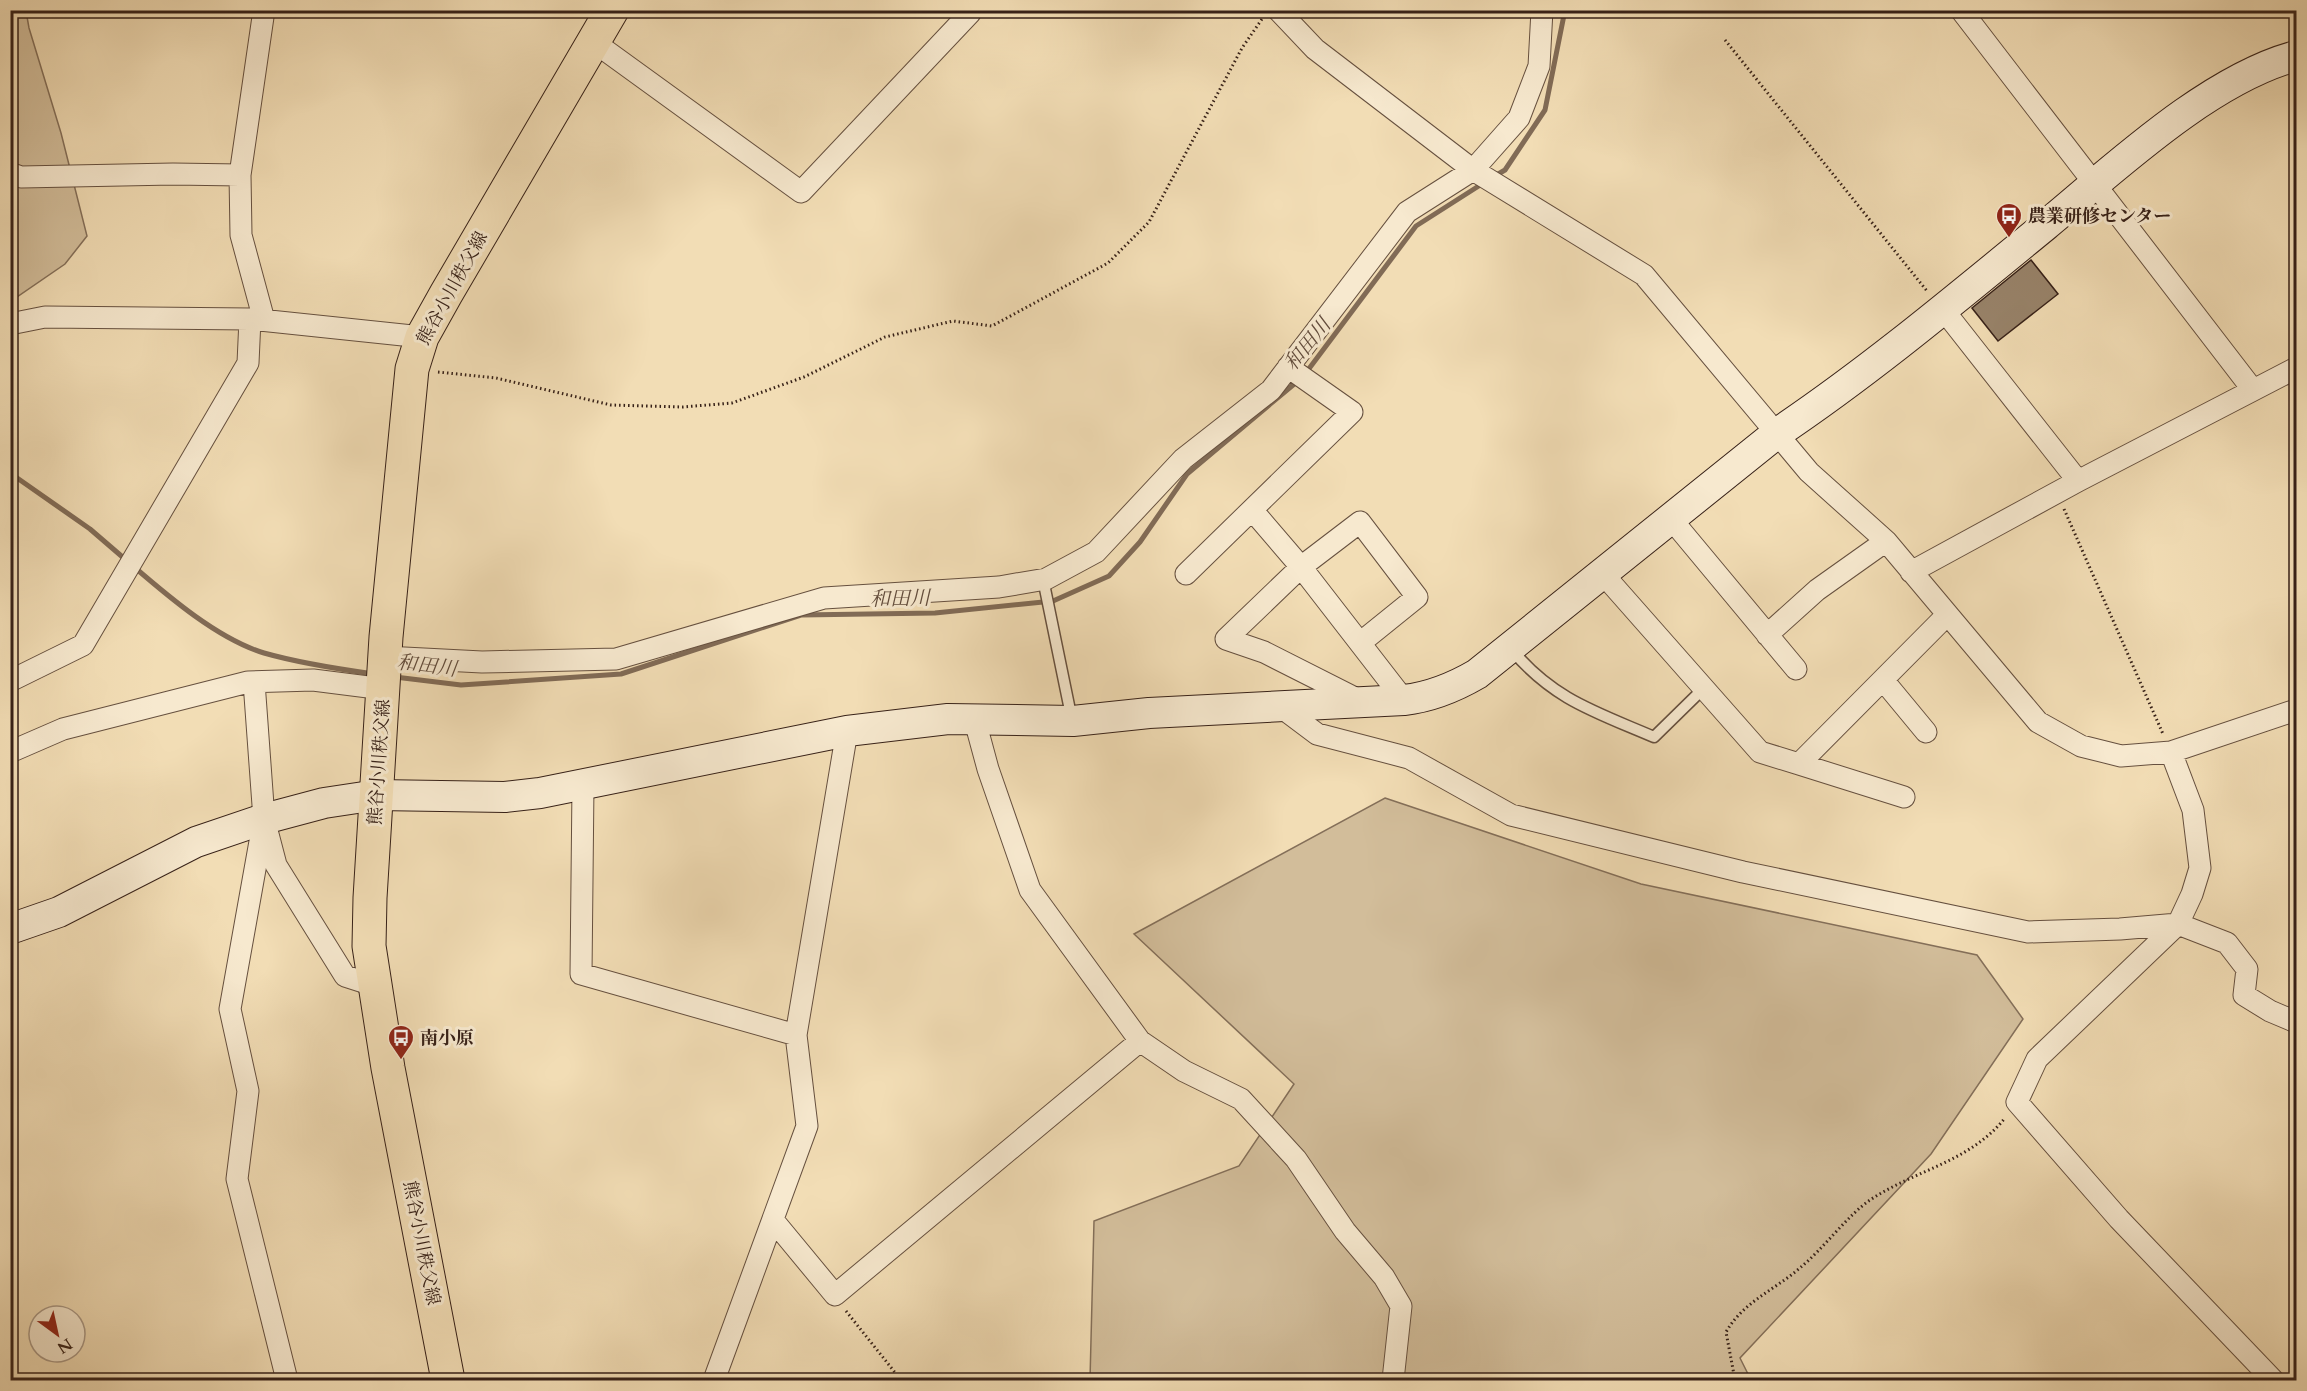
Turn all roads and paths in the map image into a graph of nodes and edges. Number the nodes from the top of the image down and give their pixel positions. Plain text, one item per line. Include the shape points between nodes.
1 (264, 10) edge
2 (612, 10) edge
3 (967, 10) edge
4 (1268, 10) edge
5 (1278, 10) edge
6 (1542, 10) edge
7 (1961, 10) edge
8 (1725, 40) dead end
9 (594, 42) junction
10 (2296, 56) edge
11 (1473, 170) junction
12 (10, 173) edge
13 (240, 175) junction
14 (2095, 184) junction
15 (1942, 308) junction
16 (257, 319) junction
17 (10, 324) edge
18 (422, 337) junction
19 (1288, 367) junction
20 (412, 369) junction
21 (2296, 371) edge
22 (2253, 390) junction
23 (1776, 434) junction
24 (2078, 481) junction
25 (2056, 493) junction
26 (1253, 511) junction
27 (1672, 520) junction
28 (1886, 542) junction
29 (1301, 567) junction
30 (1911, 572) junction
31 (1186, 574) dead end
32 (1603, 574) junction
33 (1042, 579) junction
34 (1947, 615) junction
35 (1767, 635) junction
36 (1360, 643) junction
37 (1510, 648) junction
38 (385, 657) junction
39 (1796, 669) dead end
40 (1883, 680) junction
41 (10, 681) edge
42 (254, 682) junction
43 (1704, 688) junction
44 (384, 690) junction
45 (1404, 700) junction
46 (1362, 701) junction
47 (1281, 707) junction
48 (2296, 710) edge
49 (975, 721) junction
50 (1072, 721) junction
51 (847, 731) junction
52 (1926, 732) dead end
53 (10, 752) edge
54 (2171, 752) junction
55 (1799, 764) junction
56 (583, 785) junction
57 (377, 795) junction
58 (1904, 797) dead end
59 (264, 819) junction
60 (2178, 924) junction
61 (10, 929) edge
62 (374, 985) junction
63 (2296, 1022) edge
64 (795, 1035) junction
65 (1140, 1041) junction
66 (2017, 1102) junction
67 (773, 1220) junction
68 (835, 1295) junction
69 (287, 1380) edge
70 (448, 1380) edge
71 (714, 1380) edge
72 (901, 1380) edge
73 (1393, 1380) edge
74 (1735, 1380) edge
75 (2273, 1380) edge

1 - 13 street
2 - 9 main road, 熊谷小川秩父線
3 - 9 street via 970,13 801,192
4 - 20 path via 1242,48 1149,222 1108,263 992,326 953,321 885,337 804,377 732,403 683,407 611,405 496,378
5 - 11 street via 1315,49
6 - 11 street via 1539,66 1519,118
7 - 14 street
8 - 15 path
9 - 18 main road, 熊谷小川秩父線
10 - 14 street via 2222,89
11 - 19 street via 1407,212
11 - 23 street via 1644,275
12 - 13 street via 21,177
13 - 16 street via 241,235
14 - 15 street
14 - 22 street
15 - 23 street
15 - 24 street
16 - 17 street via 45,316
16 - 18 street
16 - 41 street via 248,363 82,645
18 - 20 main road, 熊谷小川秩父線
19 - 26 street via 1352,412
19 - 33 street via 1271,390 1183,459 1096,552
20 - 38 main road, 熊谷小川秩父線
21 - 22 street
22 - 24 street
23 - 27 street
23 - 28 street via 1809,472
24 - 25 street
25 - 30 street
25 - 54 path
26 - 29 street
26 - 31 street
27 - 32 street
27 - 35 street
28 - 30 street
28 - 35 street via 1817,590
29 - 36 street
29 - 36 street via 1360,522 1417,597
29 - 46 street via 1226,639 1264,652
30 - 34 street
32 - 37 street
32 - 43 street
33 - 38 street via 999,587 824,597 616,659 482,662
33 - 50 lane
34 - 40 street
34 - 54 street via 2038,722 2081,746 2121,756
35 - 39 street
36 - 45 street
37 - 43 lane via 1532,674 1569,701 1654,737
37 - 45 street via 1453,688
38 - 44 main road, 熊谷小川秩父線
40 - 52 street
40 - 55 street
42 - 44 street via 313,680
42 - 53 street via 63,729
42 - 59 street
43 - 55 street via 1760,752
44 - 57 main road, 熊谷小川秩父線
45 - 46 street
46 - 47 street
47 - 50 street
47 - 60 street via 1317,734 1409,758 1511,815 1743,872 2028,932
48 - 54 street
49 - 50 street
49 - 51 street via 948,719
49 - 65 street via 1030,890
51 - 56 street
51 - 64 street
54 - 60 street via 2193,810 2200,868
55 - 58 street
56 - 57 street via 505,797
56 - 64 street via 581,974
57 - 59 street via 324,803
57 - 62 main road, 熊谷小川秩父線 via 369,946
59 - 61 street via 196,842 59,912
59 - 62 street via 276,865 345,976
59 - 69 street via 230,1009 248,1091 237,1179
60 - 63 street via 2227,943 2247,969 2244,995
60 - 66 street via 2037,1059
62 - 70 main road, 熊谷小川秩父線
64 - 67 street via 807,1126
65 - 68 street
65 - 73 street via 1184,1071 1241,1099 1308,1176 1345,1231 1384,1277 1401,1306
66 - 74 path via 1984,1140 1970,1150 1869,1201 1801,1268 1737,1314 1726,1332
66 - 75 street via 2119,1219
67 - 68 street
67 - 71 street
68 - 72 path

